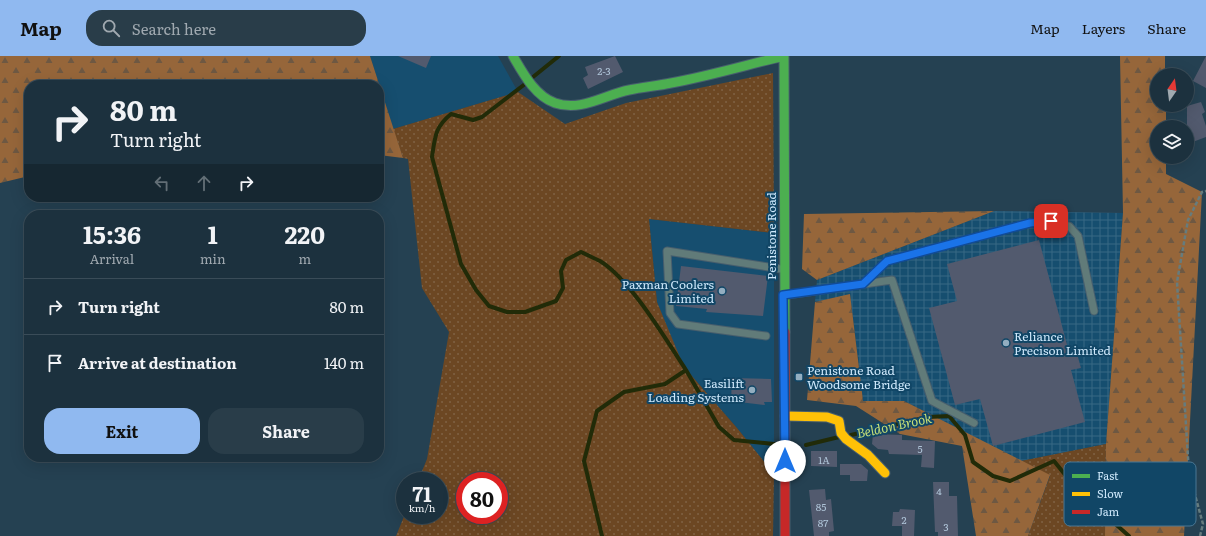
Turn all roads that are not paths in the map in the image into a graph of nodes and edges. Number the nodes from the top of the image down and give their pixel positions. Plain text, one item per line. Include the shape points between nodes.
1 (513, 56) edge
2 (784, 56) edge
3 (783, 270) junction
4 (863, 284) junction
5 (783, 295) junction
6 (1094, 312) dead end
7 (766, 336) dead end
8 (785, 416) junction
9 (974, 422) dead end
10 (885, 473) dead end
11 (785, 536) edge

1 - 2 main road via 546,98 560,104 575,106 623,91 670,83
2 - 3 main road, Penistone Road
3 - 5 main road, Penistone Road
3 - 7 lane via 667,251 670,313 678,324
4 - 5 lane
4 - 6 lane via 887,261 1030,223 1051,221 1069,226 1078,236
4 - 9 lane via 892,280 932,400
5 - 8 main road, Penistone Road
8 - 10 main road via 827,416 839,421 844,436
8 - 11 main road, Penistone Road

